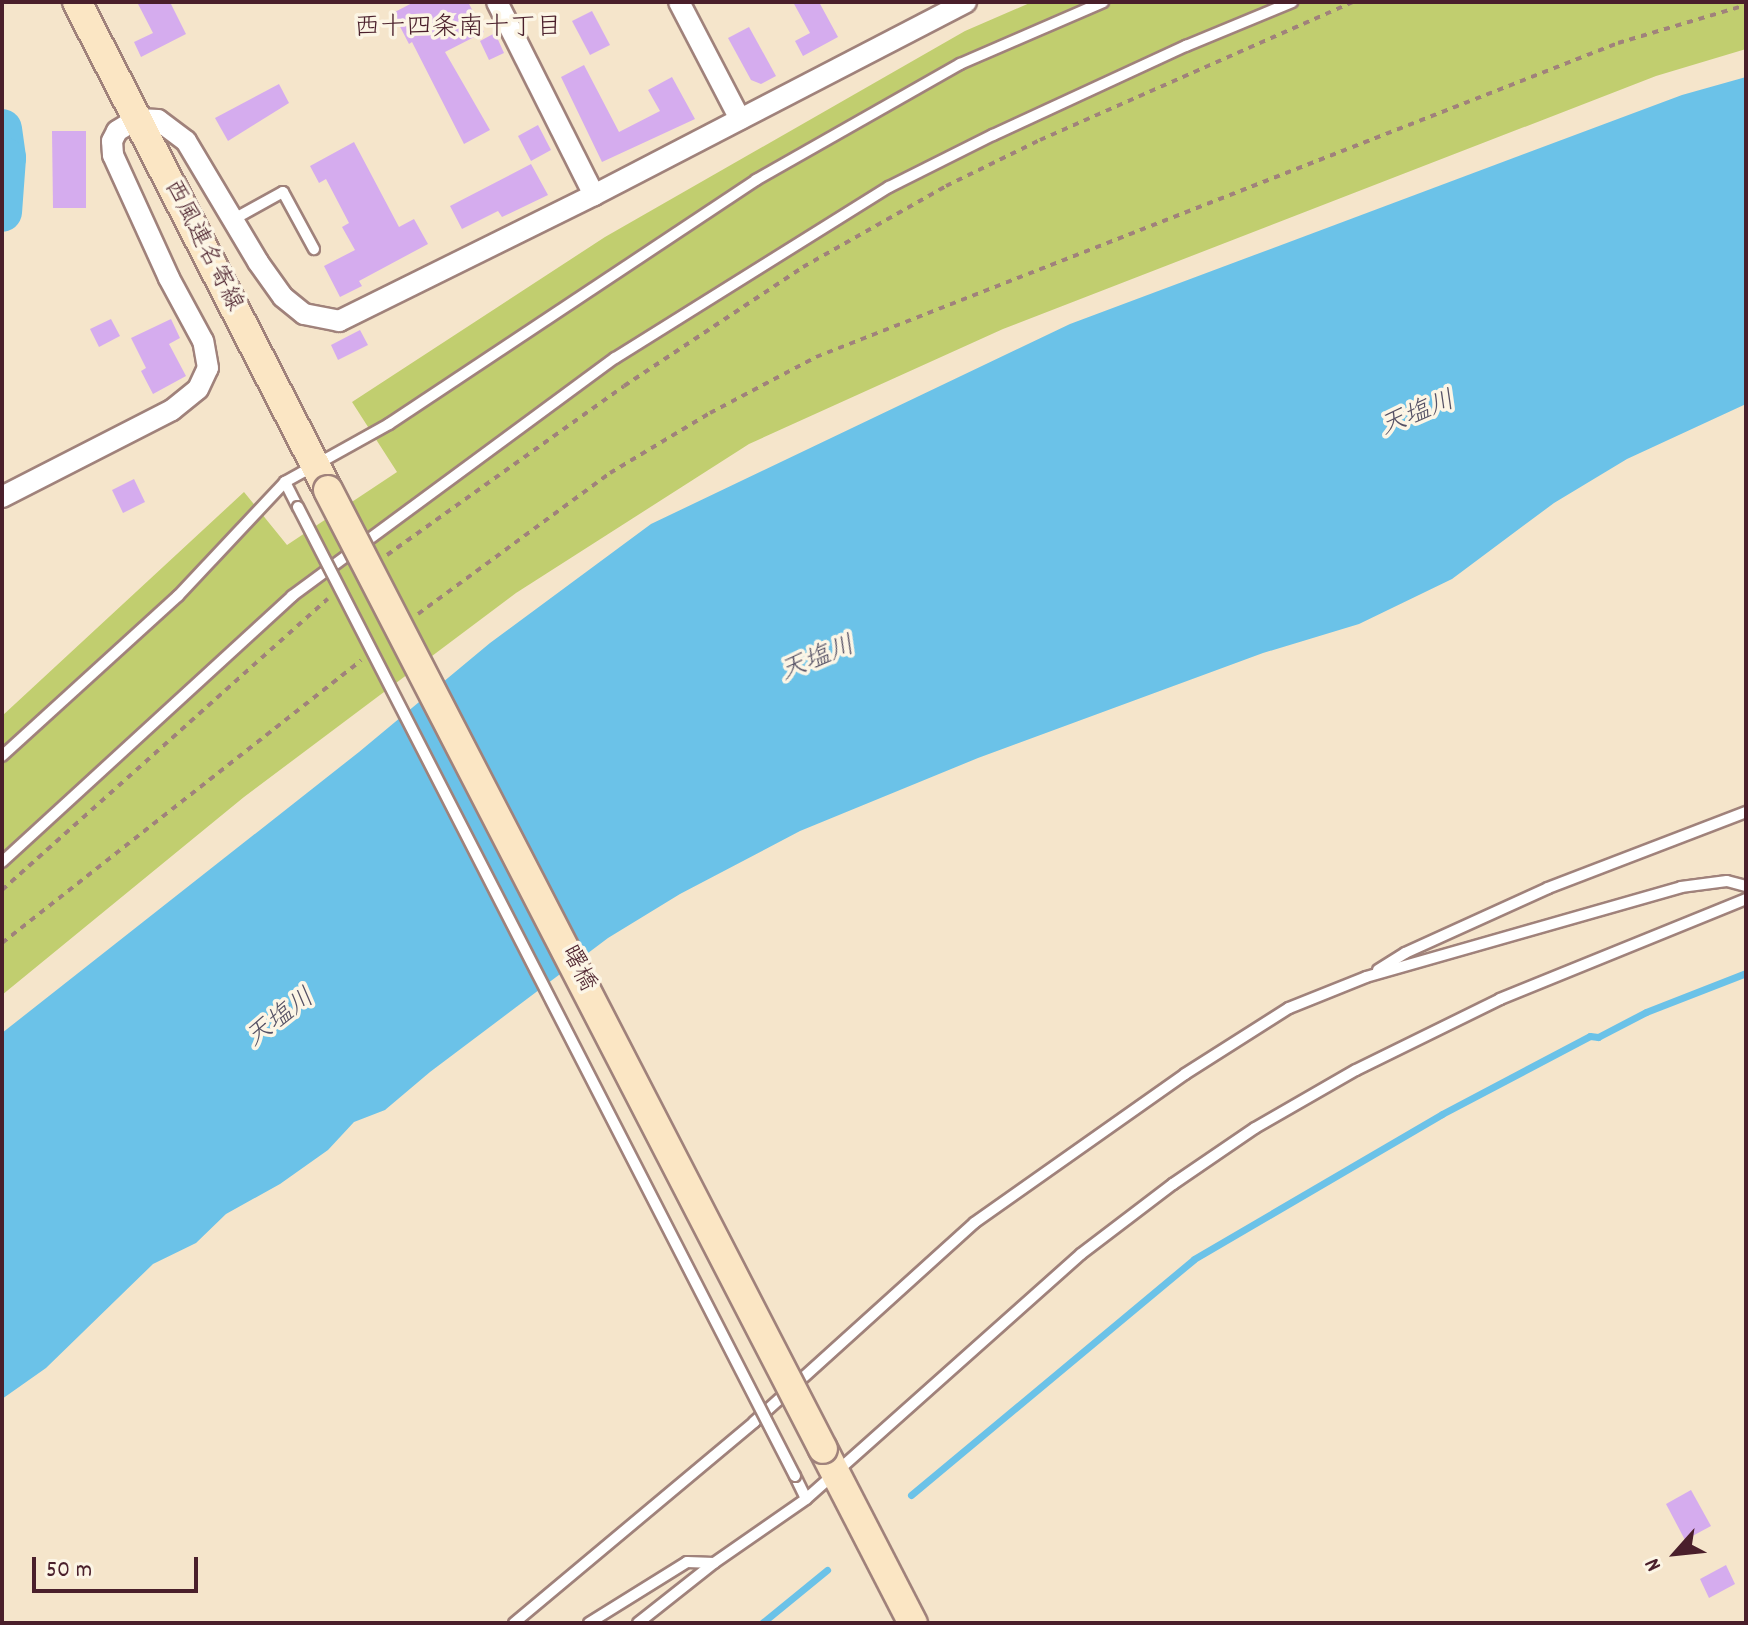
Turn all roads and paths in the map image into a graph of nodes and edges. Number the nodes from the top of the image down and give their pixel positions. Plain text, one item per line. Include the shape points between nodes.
1 (77, 2) edge
2 (497, 2) edge
3 (679, 2) edge
4 (966, 2) edge
5 (1103, 2) edge
6 (1292, 2) edge
7 (1353, 2) edge
8 (1746, 5) edge
9 (137, 119) junction
10 (740, 119) junction
11 (594, 195) junction
12 (234, 219) junction
13 (314, 249) dead end
14 (315, 465) junction
15 (285, 482) junction
16 (328, 490) joint
17 (2, 497) edge
18 (381, 560) dead end
19 (334, 595) dead end
20 (417, 614) dead end
21 (368, 654) dead end
22 (2, 756) edge
23 (1746, 812) edge
24 (2, 862) edge
25 (1746, 886) edge
26 (2, 890) edge
27 (1746, 899) edge
28 (2, 943) edge
29 (1366, 977) junction
30 (830, 1461) junction
31 (806, 1499) junction
32 (714, 1563) junction
33 (514, 1623) edge
34 (589, 1623) edge
35 (638, 1623) edge
36 (913, 1623) edge

1 - 9 main road, 西風連名寄線
2 - 11 street
3 - 10 street
4 - 10 street
5 - 14 lane via 960,64 756,180 389,424
6 - 24 lane via 1048,109 889,187 615,358 292,596
7 - 18 path via 1027,146 829,252 624,386
8 - 20 path via 1618,43 816,357 610,473
9 - 12 street via 158,120 186,141
9 - 14 main road, 西風連名寄線
9 - 17 street via 117,131 113,155 203,341 208,368 198,389 172,410
10 - 11 street
11 - 12 street via 339,321 304,314 283,297
12 - 13 lane via 283,192
14 - 15 lane
14 - 16 main road, 西風連名寄線
15 - 22 lane via 178,596
15 - 31 lane, bridge
16 - 30 main road, 曙橋, bridge
19 - 26 path
21 - 28 path
23 - 29 lane via 1548,888 1405,953
25 - 29 lane via 1727,881 1681,887
27 - 30 lane via 1500,999 1356,1070 1255,1128 1173,1184
29 - 33 lane via 1289,1008 1185,1074 974,1223 754,1422
30 - 31 lane
30 - 36 main road
31 - 32 lane
32 - 34 lane via 687,1562
32 - 35 lane

